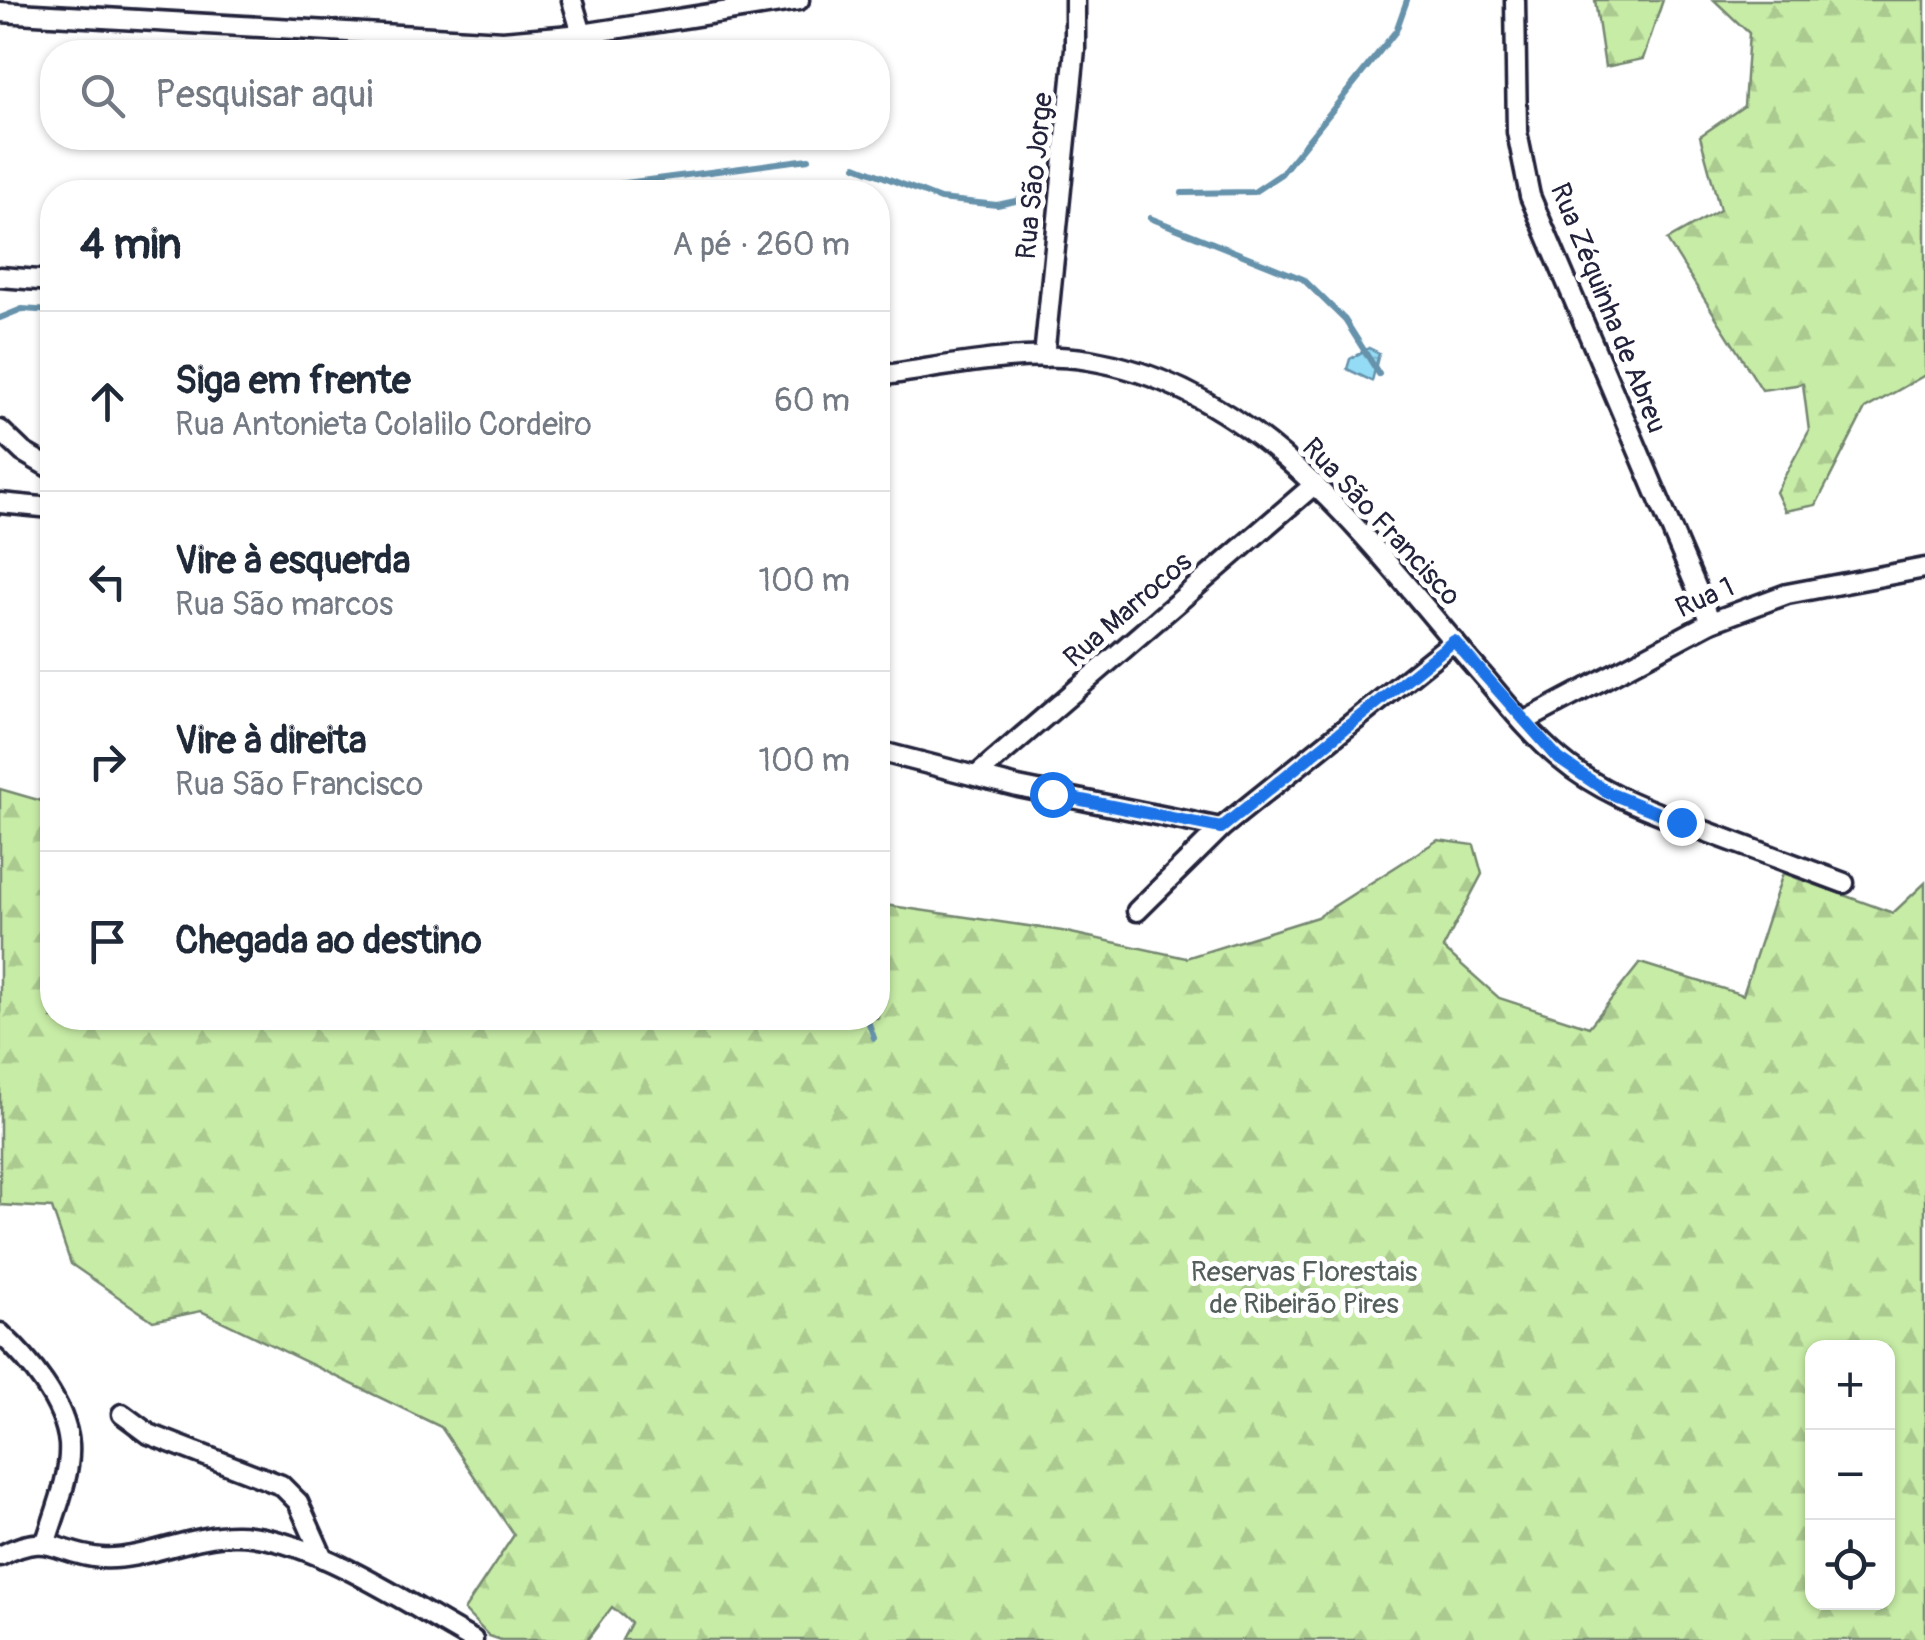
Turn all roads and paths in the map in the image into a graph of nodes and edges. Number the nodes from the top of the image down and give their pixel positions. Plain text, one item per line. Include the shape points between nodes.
1 (572, 0) edge
2 (799, 0) edge
3 (1075, 0) edge
4 (1515, 0) edge
5 (0, 12) edge
6 (582, 34) junction
7 (478, 40) edge
8 (513, 40) edge
9 (0, 278) edge
10 (40, 280) edge
11 (1044, 357) junction
12 (890, 375) edge
13 (0, 430) edge
14 (40, 462) edge
15 (1315, 484) junction
16 (0, 502) edge
17 (40, 507) edge
18 (1925, 568) edge
19 (1711, 622) junction
20 (1454, 641) junction
21 (1523, 722) junction
22 (890, 754) edge
23 (976, 776) junction
24 (1221, 828) junction
25 (1844, 883) dead end
26 (1137, 911) dead end
27 (0, 1332) edge
28 (122, 1414) dead end
29 (46, 1542) junction
30 (0, 1556) edge
31 (323, 1558) junction
32 (473, 1640) edge

1 - 6 street
2 - 6 street
3 - 11 street, Rua São Jorge
4 - 19 street, Rua Zéquinha de Abreu via 1516,132 1530,196
5 - 7 street
6 - 8 street
9 - 10 street
11 - 12 street, Rua São Francisco
11 - 15 street, Rua São Francisco via 1128,368 1170,383 1228,415
13 - 14 street
15 - 20 street, Rua São Francisco
15 - 23 street, Rua Marrocos
16 - 17 street
18 - 19 street, Rua 1 via 1787,594
19 - 21 street, Rua 1
20 - 21 street, Rua São Francisco
20 - 24 street
21 - 25 street, Rua São Francisco via 1559,759 1609,793
22 - 23 street
23 - 24 street
24 - 26 street
27 - 29 street via 35,1371 69,1441
28 - 31 street via 148,1434 281,1485 298,1502
29 - 30 street
29 - 31 street via 104,1559 239,1534
31 - 32 street

